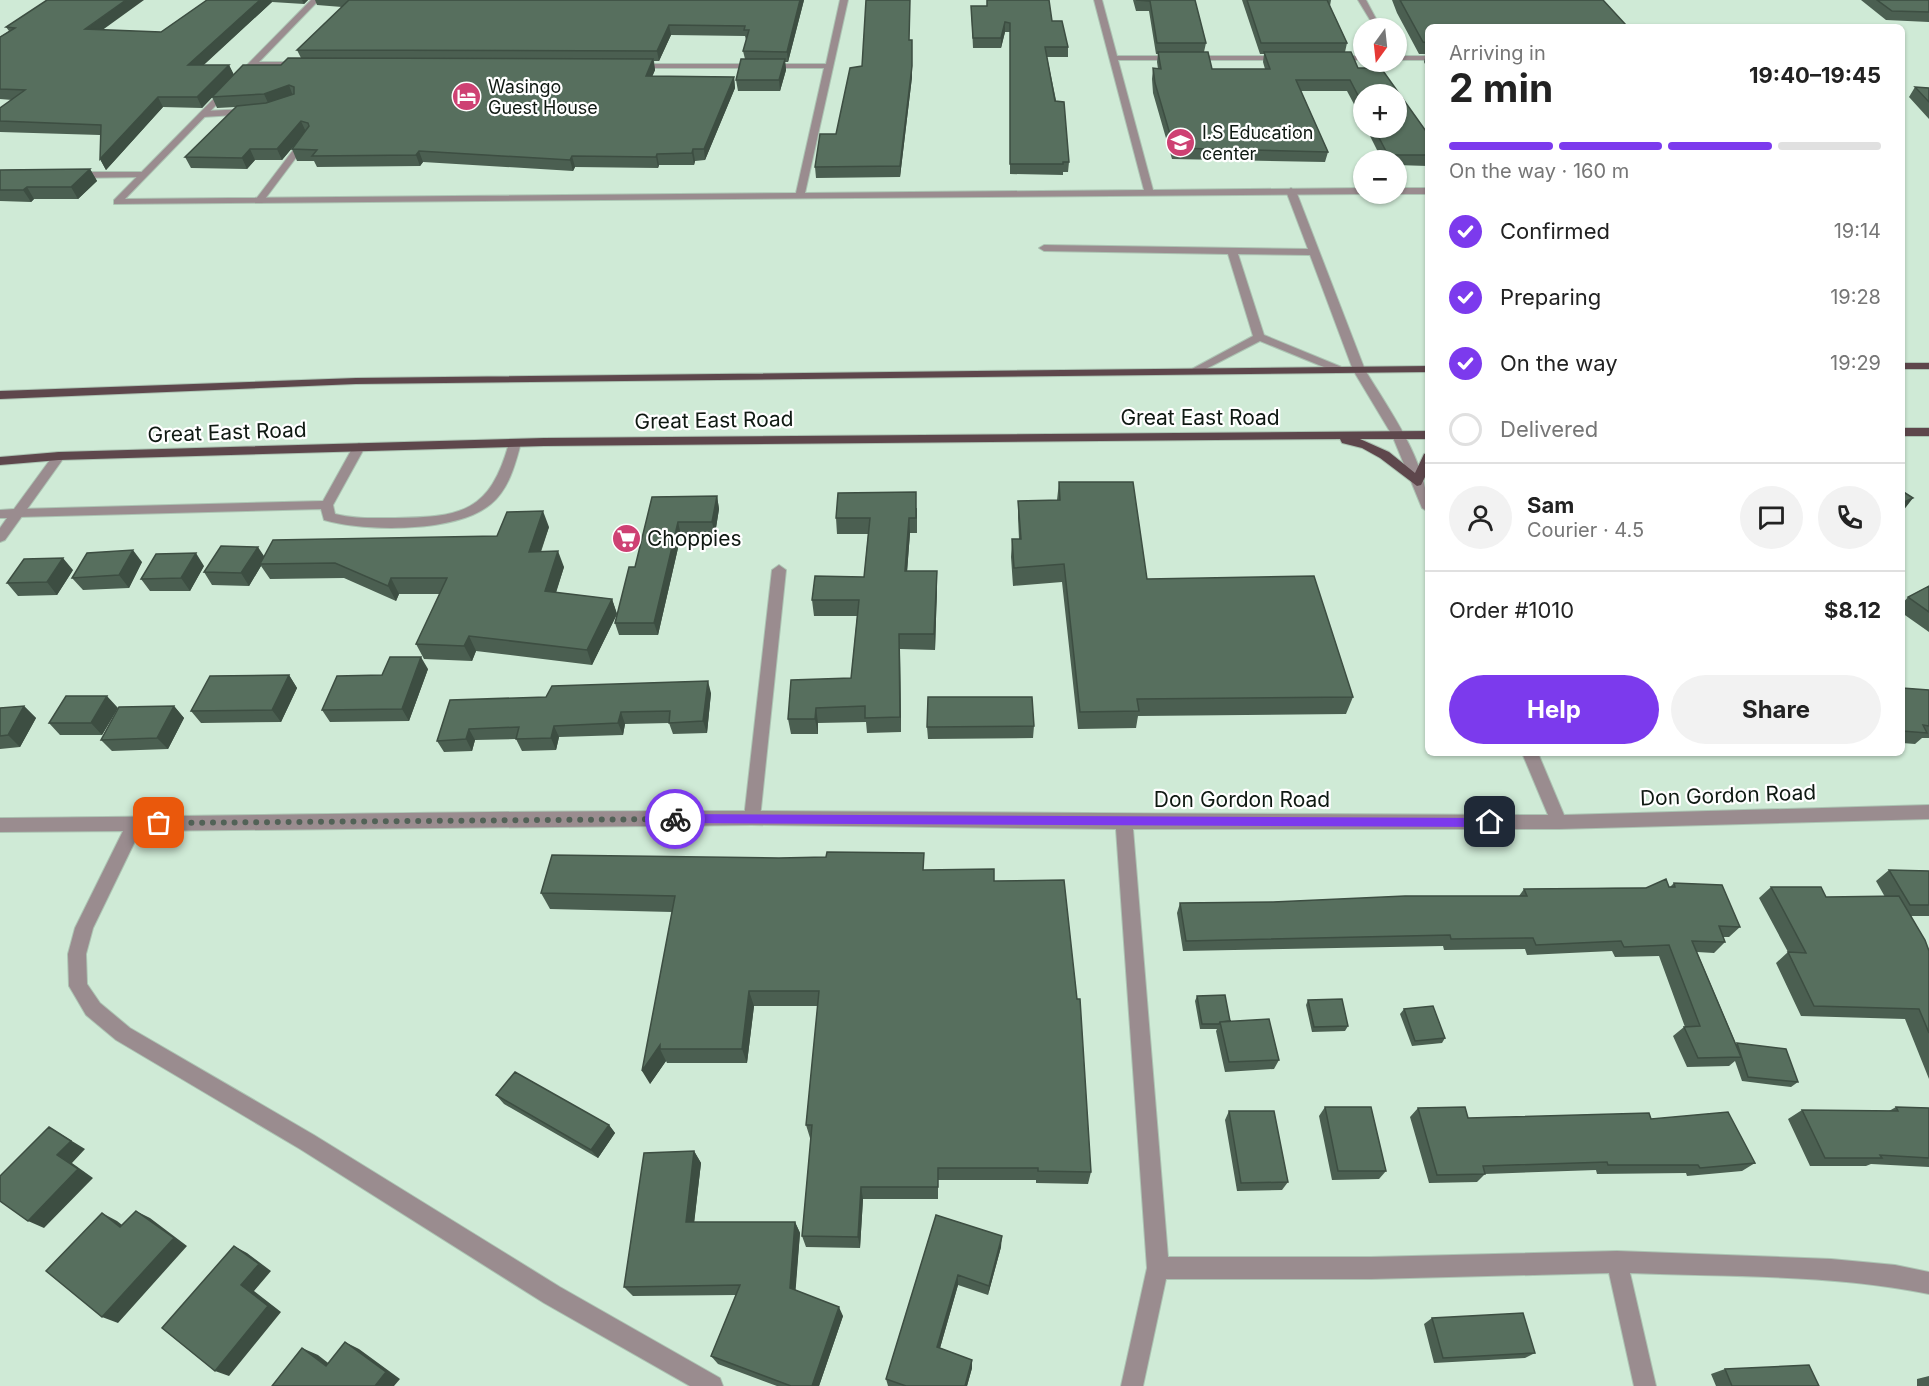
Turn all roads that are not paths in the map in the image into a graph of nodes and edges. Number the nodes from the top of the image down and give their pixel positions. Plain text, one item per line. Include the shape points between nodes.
1 (315, 0) edge
2 (844, 0) edge
3 (1098, 0) edge
4 (1362, 0) edge
5 (1372, 18) edge
6 (1114, 58) junction
7 (1292, 58) edge
8 (1328, 58) edge
9 (1353, 58) edge
10 (1407, 58) edge
11 (1425, 58) edge
12 (252, 64) junction
13 (311, 64) edge
14 (629, 66) edge
15 (829, 66) junction
16 (261, 110) edge
17 (203, 114) junction
18 (308, 136) edge
19 (143, 175) junction
20 (60, 176) edge
21 (1291, 191) junction
22 (1353, 191) edge
23 (1407, 191) edge
24 (1425, 191) edge
25 (1149, 192) junction
26 (800, 195) junction
27 (259, 201) junction
28 (1044, 248) dead end
29 (1232, 251) junction
30 (1315, 252) junction
31 (1259, 337) junction
32 (1905, 366) edge
33 (1929, 366) edge
34 (1425, 369) edge
35 (1340, 370) junction
36 (1359, 370) junction
37 (1196, 371) junction
38 (0, 395) edge
39 (1905, 432) edge
40 (1929, 432) edge
41 (1327, 435) junction
42 (1398, 435) junction
43 (1425, 435) edge
44 (515, 443) junction
45 (359, 447) junction
46 (59, 456) junction
47 (0, 461) edge
48 (1425, 464) edge
49 (1417, 482) junction
50 (1425, 501) edge
51 (327, 506) junction
52 (18, 513) junction
53 (0, 514) edge
54 (0, 537) edge
55 (779, 570) dead end
56 (1531, 756) edge
57 (1929, 812) edge
58 (752, 818) junction
59 (1124, 822) junction
60 (1559, 822) junction
61 (135, 823) junction
62 (0, 825) edge
63 (1617, 1262) junction
64 (1158, 1268) junction
65 (1929, 1283) edge
66 (712, 1386) edge
67 (1132, 1386) edge
68 (1645, 1386) edge

1 - 12 street
2 - 15 street
3 - 6 street
4 - 5 street
6 - 7 street
6 - 25 street
8 - 9 street
10 - 11 street
12 - 13 street
12 - 17 street
14 - 15 street
15 - 26 street
16 - 17 street
17 - 19 street
18 - 27 street
19 - 20 street
19 - 27 street via 117,202
21 - 22 street
21 - 25 street
21 - 30 street
23 - 24 street
25 - 26 street
26 - 27 street
28 - 29 street
29 - 30 street
29 - 31 street
30 - 36 street
31 - 35 street
31 - 37 street
32 - 33 main road
34 - 36 main road, Great East Road
35 - 36 main road, Great East Road
35 - 37 main road, Great East Road
36 - 42 street
37 - 38 main road, Great East Road via 356,381
39 - 40 main road
41 - 42 main road, Great East Road
41 - 44 main road, Great East Road
41 - 49 main road via 1380,451
42 - 43 main road, Great East Road
42 - 49 street
44 - 45 main road, Great East Road
44 - 51 street via 510,470 483,504 463,518 424,523 342,522 329,517
45 - 46 main road, Great East Road
45 - 51 street
46 - 47 main road, Great East Road
46 - 52 street
48 - 49 main road
49 - 50 street
51 - 52 street
52 - 53 street
52 - 54 street
55 - 58 street
56 - 60 street
57 - 60 street, Don Gordon Road
58 - 59 street
58 - 61 street
59 - 60 street, Don Gordon Road
59 - 64 street, Don Gordon Road
61 - 62 street
61 - 66 street via 84,928 77,954 78,986 93,1009 123,1034 307,1142 552,1295
63 - 64 street
63 - 65 street via 1831,1270
63 - 68 street
64 - 67 street, Don Gordon Road

